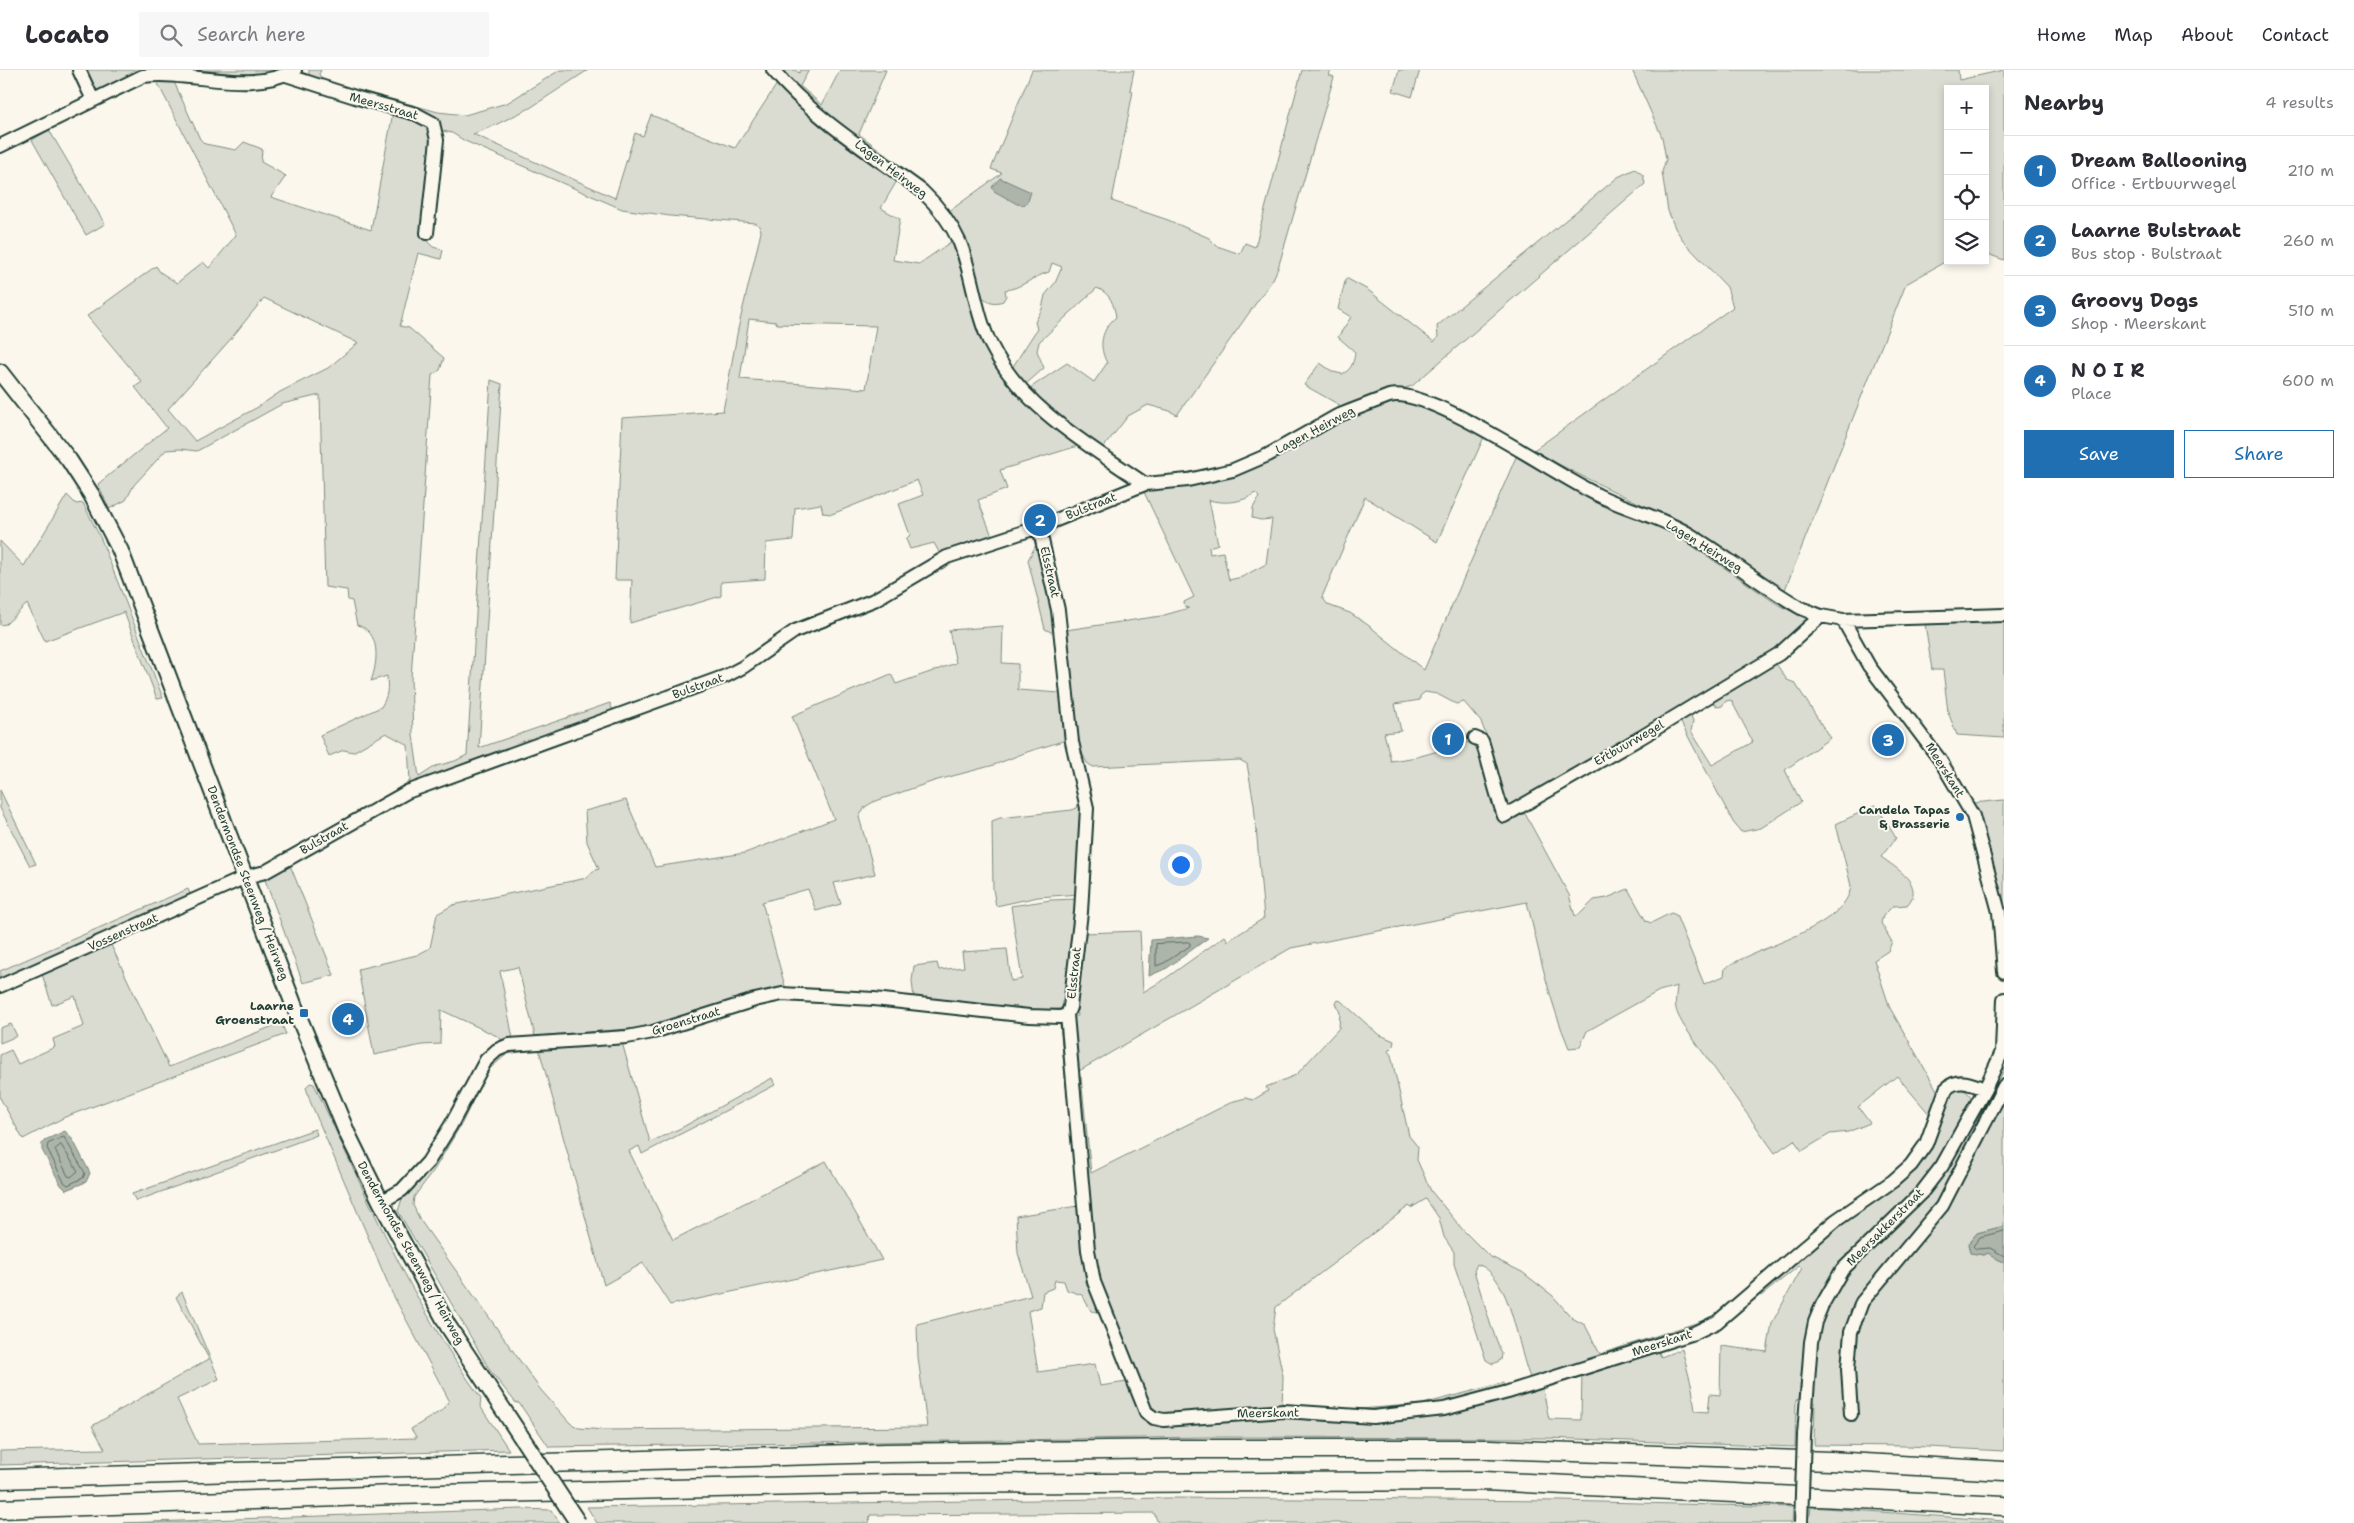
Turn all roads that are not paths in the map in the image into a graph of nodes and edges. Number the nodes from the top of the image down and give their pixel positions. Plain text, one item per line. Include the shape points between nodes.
1 (78, 70) edge
2 (773, 70) edge
3 (290, 72) edge
4 (93, 100) junction
5 (0, 146) edge
6 (427, 232) dead end
7 (0, 372) edge
8 (1145, 484) junction
9 (1039, 527) junction
10 (2004, 615) edge
11 (1821, 616) junction
12 (1842, 620) junction
13 (1475, 738) dead end
14 (246, 877) junction
15 (2004, 972) edge
16 (0, 986) edge
17 (2004, 999) edge
18 (1067, 1015) junction
19 (2002, 1062) edge
20 (2004, 1086) edge
21 (1985, 1089) junction
22 (381, 1202) junction
23 (1146, 1412) joint
24 (1852, 1414) dead end
25 (2004, 1470) edge
26 (0, 1478) edge
27 (2004, 1506) edge
28 (0, 1509) edge
29 (578, 1523) edge
30 (1801, 1523) edge

1 - 4 street
2 - 8 street, Lagen Heirweg via 808,106 938,206 960,244 981,322 1002,365 1057,423
3 - 4 street via 246,79 166,71 143,76
3 - 6 street, Meersstraat via 358,98 416,114 433,123 437,140
4 - 5 street
7 - 14 main road, Dendermondse Steenweg / Heirweg via 69,460 120,550
8 - 9 street, Bulstraat
8 - 11 street, Lagen Heirweg via 1188,480 1232,470 1268,455 1329,420 1361,406 1396,394 1416,397 1482,429 1595,494 1687,533 1782,598
9 - 14 street, Bulstraat via 947,557 874,600 795,631 726,676 407,792 265,872
9 - 18 street, Elsstraat via 1058,610 1072,742 1087,808 1081,912
10 - 12 street, Lagen Heirweg
11 - 12 street, Lagen Heirweg
11 - 13 street, Ertbuurwegel via 1779,654 1504,816 1482,742
12 - 15 street, Meerskant via 1869,666 1940,760 1973,816 1999,912
14 - 16 street, Vossenstraat
14 - 22 main road, Dendermondse Steenweg / Heirweg via 306,1035 347,1133
17 - 19 street
18 - 22 street, Groenstraat via 1029,1016 874,999 782,994 627,1037 510,1044 496,1050 486,1060 428,1162 402,1190
18 - 23 street, Elsstraat via 1088,1250 1093,1274
19 - 21 street
20 - 24 street via 1942,1206 1862,1302 1851,1332 1849,1351
21 - 23 street, Meerskant via 1968,1082 1950,1085 1926,1144 1911,1165 1836,1221 1717,1322 1694,1333 1444,1409 1373,1417 1284,1412 1164,1420
21 - 30 street, Meersakkerstraat, bridge via 1942,1166 1922,1192 1842,1270 1822,1305 1811,1342
22 - 29 main road, Dendermondse Steenweg / Heirweg, bridge via 448,1326
25 - 26 highway via 1490,1450 1184,1449 885,1452
27 - 28 highway via 1464,1481 892,1484 395,1495

